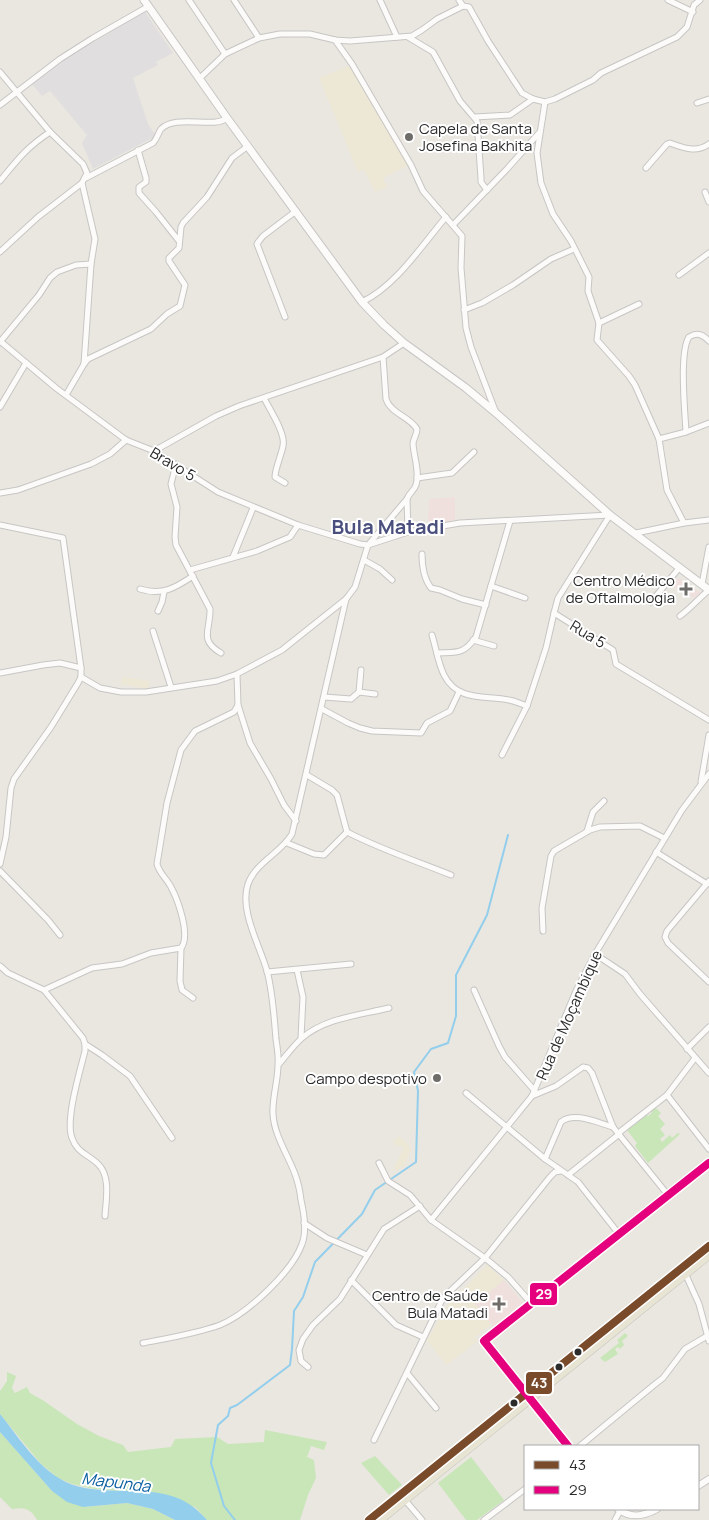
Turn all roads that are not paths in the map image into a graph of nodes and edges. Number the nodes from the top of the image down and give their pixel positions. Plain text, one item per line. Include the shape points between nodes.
1 (189, 0) edge
2 (234, 0) edge
3 (380, 0) edge
4 (668, 0) edge
5 (700, 0) edge
6 (461, 2) edge
7 (147, 3) edge
8 (693, 12) junction
9 (397, 37) junction
10 (408, 37) junction
11 (259, 38) junction
12 (335, 40) junction
13 (226, 54) junction
14 (0, 72) edge
15 (200, 78) junction
16 (18, 92) junction
17 (709, 99) edge
18 (533, 100) junction
19 (545, 102) junction
20 (698, 103) dead end
21 (0, 105) edge
22 (475, 117) junction
23 (227, 118) junction
24 (50, 132) junction
25 (540, 132) junction
26 (709, 144) edge
27 (248, 146) junction
28 (138, 150) junction
29 (646, 168) dead end
30 (84, 180) junction
31 (0, 181) edge
32 (487, 190) junction
33 (705, 192) dead end
34 (709, 202) edge
35 (296, 211) junction
36 (446, 217) junction
37 (453, 225) junction
38 (180, 242) junction
39 (574, 249) junction
40 (0, 252) edge
41 (709, 253) edge
42 (703, 256) junction
43 (709, 258) edge
44 (92, 264) junction
45 (678, 275) dead end
46 (362, 302) junction
47 (639, 304) dead end
48 (464, 310) junction
49 (285, 316) dead end
50 (599, 323) junction
51 (709, 341) edge
52 (0, 342) edge
53 (404, 342) junction
54 (383, 357) junction
55 (26, 363) junction
56 (84, 364) junction
57 (66, 396) junction
58 (264, 398) junction
59 (0, 407) edge
60 (496, 413) junction
61 (709, 422) edge
62 (686, 432) junction
63 (659, 439) junction
64 (126, 440) junction
65 (154, 451) junction
66 (474, 452) dead end
67 (176, 464) junction
68 (417, 478) junction
69 (285, 483) dead end
70 (0, 493) edge
71 (407, 499) junction
72 (253, 508) junction
73 (610, 515) junction
74 (709, 520) edge
75 (510, 521) junction
76 (684, 523) junction
77 (0, 525) edge
78 (298, 525) junction
79 (408, 532) junction
80 (636, 533) junction
81 (368, 545) junction
82 (709, 547) edge
83 (422, 554) dead end
84 (233, 557) junction
85 (364, 560) junction
86 (680, 567) junction
87 (190, 570) junction
88 (193, 576) junction
89 (392, 580) dead end
90 (702, 584) junction
91 (491, 586) junction
92 (140, 589) dead end
93 (709, 590) edge
94 (164, 592) junction
95 (525, 598) dead end
96 (346, 599) junction
97 (651, 602) dead end
98 (486, 605) junction
99 (158, 610) dead end
100 (554, 613) junction
101 (680, 616) dead end
102 (153, 631) dead end
103 (432, 634) dead end
104 (474, 640) junction
105 (494, 646) dead end
106 (221, 653) dead end
107 (437, 653) junction
108 (81, 668) junction
109 (361, 670) dead end
110 (0, 673) edge
111 (236, 674) junction
112 (81, 677) junction
113 (171, 688) junction
114 (359, 692) junction
115 (459, 692) junction
116 (375, 694) dead end
117 (324, 697) junction
118 (238, 705) junction
119 (527, 706) junction
120 (322, 709) junction
121 (708, 717) edge
122 (709, 735) edge
123 (502, 755) dead end
124 (709, 774) edge
125 (307, 775) junction
126 (701, 783) junction
127 (604, 801) dead end
128 (296, 821) junction
129 (587, 831) junction
130 (347, 832) junction
131 (664, 838) junction
132 (287, 843) junction
133 (656, 852) junction
134 (0, 864) edge
135 (0, 871) edge
136 (450, 875) dead end
137 (708, 883) edge
138 (543, 931) dead end
139 (60, 935) dead end
140 (181, 948) junction
141 (594, 954) junction
142 (351, 964) dead end
143 (0, 966) edge
144 (297, 970) junction
145 (267, 972) junction
146 (709, 982) edge
147 (44, 990) junction
148 (474, 990) dead end
149 (193, 998) dead end
150 (389, 1008) dead end
151 (709, 1027) edge
152 (301, 1038) junction
153 (85, 1044) junction
154 (687, 1049) junction
155 (695, 1058) junction
156 (279, 1064) junction
157 (709, 1073) edge
158 (535, 1091) junction
159 (466, 1093) dead end
160 (667, 1095) junction
161 (532, 1096) junction
162 (508, 1127) junction
163 (613, 1127) junction
164 (618, 1135) junction
165 (172, 1138) dead end
166 (709, 1149) edge
167 (545, 1159) junction
168 (379, 1162) dead end
169 (709, 1162) edge
170 (561, 1171) junction
171 (568, 1175) junction
172 (668, 1195) junction
173 (420, 1206) junction
174 (105, 1216) dead end
175 (431, 1220) junction
176 (304, 1223) junction
177 (619, 1234) junction
178 (709, 1246) edge
179 (366, 1255) junction
180 (709, 1255) edge
181 (485, 1258) junction
182 (685, 1273) junction
183 (351, 1280) junction
184 (531, 1303) junction
185 (423, 1337) junction
186 (708, 1338) edge
187 (143, 1343) dead end
188 (308, 1367) dead end
189 (407, 1373) junction
190 (529, 1396) junction
191 (436, 1408) dead end
192 (374, 1440) dead end
193 (567, 1445) edge
194 (581, 1445) edge
195 (524, 1490) edge
196 (404, 1500) junction
197 (619, 1510) edge
198 (655, 1510) edge
199 (369, 1520) edge
200 (380, 1520) edge
201 (422, 1520) edge
202 (484, 1520) edge
203 (615, 1520) edge

1 - 13 street
2 - 11 street
3 - 9 street
4 - 8 street
5 - 8 street via 694,5
6 - 10 street
6 - 18 street via 468,7 522,93
7 - 15 main road
7 - 16 street via 60,59
8 - 19 street via 687,27 677,37 601,73 555,100
9 - 10 street
9 - 12 street
10 - 22 street via 433,52 460,101
11 - 12 street via 310,34
11 - 13 street
12 - 36 street via 424,191
13 - 15 street
14 - 16 street
15 - 23 main road
16 - 21 street
16 - 24 street
17 - 20 street
18 - 19 street
18 - 22 street via 510,115
19 - 25 street
22 - 32 street via 480,178
23 - 27 main road
23 - 28 street via 217,122 183,122 164,127 153,143
24 - 30 street via 83,164 87,173
24 - 31 street via 20,155
25 - 32 street
25 - 39 street via 537,153 541,183 553,214
26 - 29 street via 691,149 667,144
27 - 35 main road
27 - 38 street via 232,158 207,197 183,223
28 - 30 street
28 - 38 street via 146,178 138,193
30 - 40 street
30 - 44 street via 95,240
32 - 37 street
33 - 34 street
35 - 46 main road
35 - 49 street via 263,236 258,244
36 - 37 street
36 - 46 street via 398,274 374,296
37 - 48 street via 463,241
38 - 56 street via 179,248 169,258 186,286 180,306 151,329
39 - 48 street via 535,269 513,286
39 - 50 street via 589,277 588,291
41 - 42 street
42 - 43 street
42 - 45 street
44 - 52 street via 76,265 57,272
44 - 56 street
46 - 53 main road
47 - 50 street
48 - 60 street via 471,347
50 - 63 street via 597,340 629,376
51 - 62 street via 701,334 687,340 683,370
52 - 55 street, Bravo 5
53 - 54 street
53 - 60 main road
54 - 58 street
54 - 68 street via 388,405 417,429 413,446
55 - 57 street, Bravo 5
55 - 59 street
56 - 57 street
57 - 64 street, Bravo 5
58 - 65 street via 216,416
58 - 69 street via 284,438 275,477
60 - 73 main road
61 - 62 street
62 - 63 street
63 - 76 street via 667,490
64 - 65 street, Bravo 5
64 - 70 street via 91,464 18,490
65 - 67 street, Bravo 5
66 - 68 street via 452,473
67 - 72 street, Bravo 5 via 218,492
67 - 87 street via 171,484 177,507 175,537
68 - 71 street
71 - 79 street
71 - 81 street
72 - 78 street, Bravo 5
72 - 84 street
73 - 75 street
73 - 80 main road
73 - 100 street, Rua 5 via 558,598
74 - 76 street
75 - 79 street via 460,523
75 - 91 street
76 - 80 street
77 - 108 street via 62,538
78 - 81 street, Bravo 5
78 - 84 street via 290,537
79 - 81 street
80 - 86 main road
81 - 85 street
82 - 90 street
83 - 98 street via 427,584 431,588
84 - 87 street
85 - 89 street
85 - 96 street via 355,586
86 - 90 main road
86 - 97 street
87 - 88 street
88 - 94 street
88 - 106 street via 210,608 206,639
90 - 93 main road
91 - 95 street
91 - 98 street
92 - 94 street via 151,593
93 - 101 street
94 - 99 street
96 - 111 street via 282,650
96 - 117 street
98 - 104 street
100 - 119 street
100 - 121 street, Rua 5 via 613,650 616,664
102 - 113 street
103 - 107 street
104 - 105 street
104 - 107 street via 468,648 458,652
107 - 115 street via 444,676
108 - 110 street via 60,663
108 - 112 street
109 - 114 street
111 - 113 street via 197,685
111 - 118 street
112 - 113 street via 100,688 121,692
112 - 134 street via 14,779
114 - 116 street
114 - 117 street via 351,699
115 - 119 street
115 - 120 street via 450,711 427,723 421,733 366,729
117 - 120 street
118 - 128 street via 250,743
118 - 140 street via 234,712 196,731 188,739 181,750 167,803 157,864 171,887 182,918 185,940
119 - 123 street
120 - 125 street
122 - 126 street
124 - 126 street, Rua de Moçambique
125 - 128 street
125 - 130 street via 337,795
126 - 131 street, Rua de Moçambique
127 - 129 street via 592,812
128 - 132 street
129 - 131 street via 600,827 640,826
129 - 138 street via 559,847 551,856 542,908
130 - 132 street via 324,855
130 - 136 street
131 - 133 street, Rua de Moçambique
132 - 145 street via 270,856 248,884 249,918
133 - 137 street
133 - 141 street, Rua de Moçambique
135 - 139 street
137 - 146 street via 665,937 668,944
140 - 147 street via 151,953 122,964 92,968
140 - 149 street via 182,990
141 - 154 street via 624,974
141 - 158 street, Rua de Moçambique
142 - 144 street
143 - 147 street
144 - 145 street
144 - 152 street via 303,997
145 - 156 street
147 - 153 street
148 - 158 street via 498,1046
150 - 152 street via 325,1024
151 - 154 street
152 - 156 street
153 - 165 street via 130,1076
153 - 174 street via 70,1124 71,1136 76,1148 99,1165 105,1176
154 - 155 street
155 - 157 street
155 - 160 street
156 - 176 street via 273,1115 279,1138 296,1175
158 - 161 street, Rua de Moçambique
159 - 162 street
160 - 164 street
160 - 166 street
161 - 162 street, Rua de Moçambique
161 - 163 street via 556,1086 586,1066 592,1073
162 - 167 street
162 - 175 street, Rua de Moçambique
163 - 164 street
163 - 167 street via 565,1118
164 - 171 street
164 - 172 street
167 - 170 street
168 - 173 street via 388,1181 410,1195
169 - 172 street
170 - 171 street
170 - 181 street via 550,1177
171 - 177 street via 578,1182
172 - 177 street
173 - 175 street
173 - 179 street via 384,1229
175 - 181 street
176 - 179 street via 327,1238
176 - 187 street via 302,1243 295,1260 265,1294 244,1310 222,1324
177 - 184 street
178 - 190 main road
179 - 183 street
180 - 182 main road
181 - 184 street via 508,1277
181 - 185 street via 443,1298
182 - 186 street via 699,1304
182 - 190 main road
183 - 185 street via 396,1325
183 - 188 street via 340,1299 303,1339 299,1350 301,1361
184 - 190 street via 484,1341
185 - 189 street
186 - 194 street via 685,1349 663,1378
189 - 191 street
189 - 192 street
190 - 193 street
190 - 196 main road
190 - 199 main road
195 - 202 street
196 - 200 main road
196 - 201 street
197 - 198 street via 643,1516
197 - 203 street

